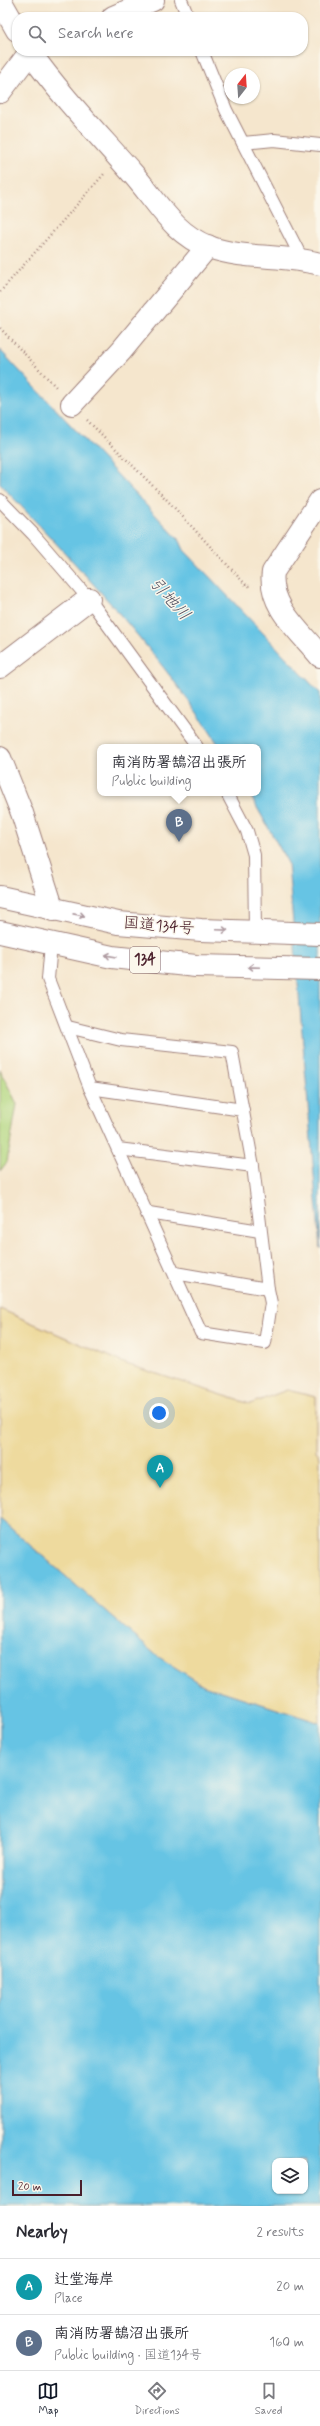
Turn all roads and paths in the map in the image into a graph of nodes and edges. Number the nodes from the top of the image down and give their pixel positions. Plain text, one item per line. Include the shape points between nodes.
1 (0, 0) edge
2 (153, 0) edge
3 (181, 0) edge
4 (125, 12) edge
5 (186, 12) edge
6 (12, 21) edge
7 (26, 56) edge
8 (34, 56) edge
9 (204, 56) edge
10 (0, 92) edge
11 (243, 143) junction
12 (320, 145) edge
13 (118, 157) junction
14 (208, 246) junction
15 (311, 262) edge
16 (0, 292) edge
17 (0, 328) edge
18 (72, 404) junction
19 (0, 500) edge
20 (320, 501) edge
21 (271, 585) junction
22 (89, 599) junction
23 (320, 656) edge
24 (0, 667) edge
25 (195, 744) edge
26 (0, 758) edge
27 (229, 796) edge
28 (0, 897) edge
29 (53, 910) junction
30 (255, 931) junction
31 (0, 932) edge
32 (320, 934) edge
33 (51, 944) junction
34 (320, 969) edge
35 (68, 1027) junction
36 (90, 1088) junction
37 (243, 1110) junction
38 (118, 1149) junction
39 (253, 1166) junction
40 (149, 1213) junction
41 (260, 1231) junction
42 (175, 1273) junction
43 (268, 1288) junction

1 - 6 main road
2 - 4 main road
3 - 5 lane
7 - 10 main road
8 - 13 main road via 49,78
9 - 11 lane
11 - 12 lane via 274,140
11 - 15 lane
13 - 14 main road via 170,221
13 - 16 path
14 - 15 main road via 236,254
14 - 18 main road via 121,351
17 - 18 path
18 - 21 path via 247,586
19 - 22 lane
20 - 21 main road via 273,572
21 - 23 main road via 279,607
22 - 24 main road
22 - 25 lane
26 - 29 main road via 22,813
27 - 30 lane via 247,831 254,855
28 - 29 main road, 国道134号 / 134
29 -> 30 main road, 国道134号 / 134 via 118,922 201,930
30 - 32 main road, 国道134号 / 134
31 - 33 main road, 134
34 -> 33 main road, 134 via 181,964 112,957
33 - 35 lane via 48,979
35 - 36 lane
35 - 37 lane via 121,1040 232,1052
36 - 37 lane
36 - 38 lane
37 - 39 lane
38 - 39 lane
38 - 40 lane
39 - 41 lane
40 - 41 lane
40 - 42 lane
41 - 43 lane
42 - 43 lane
42 - 43 lane via 201,1333 265,1343 271,1303

